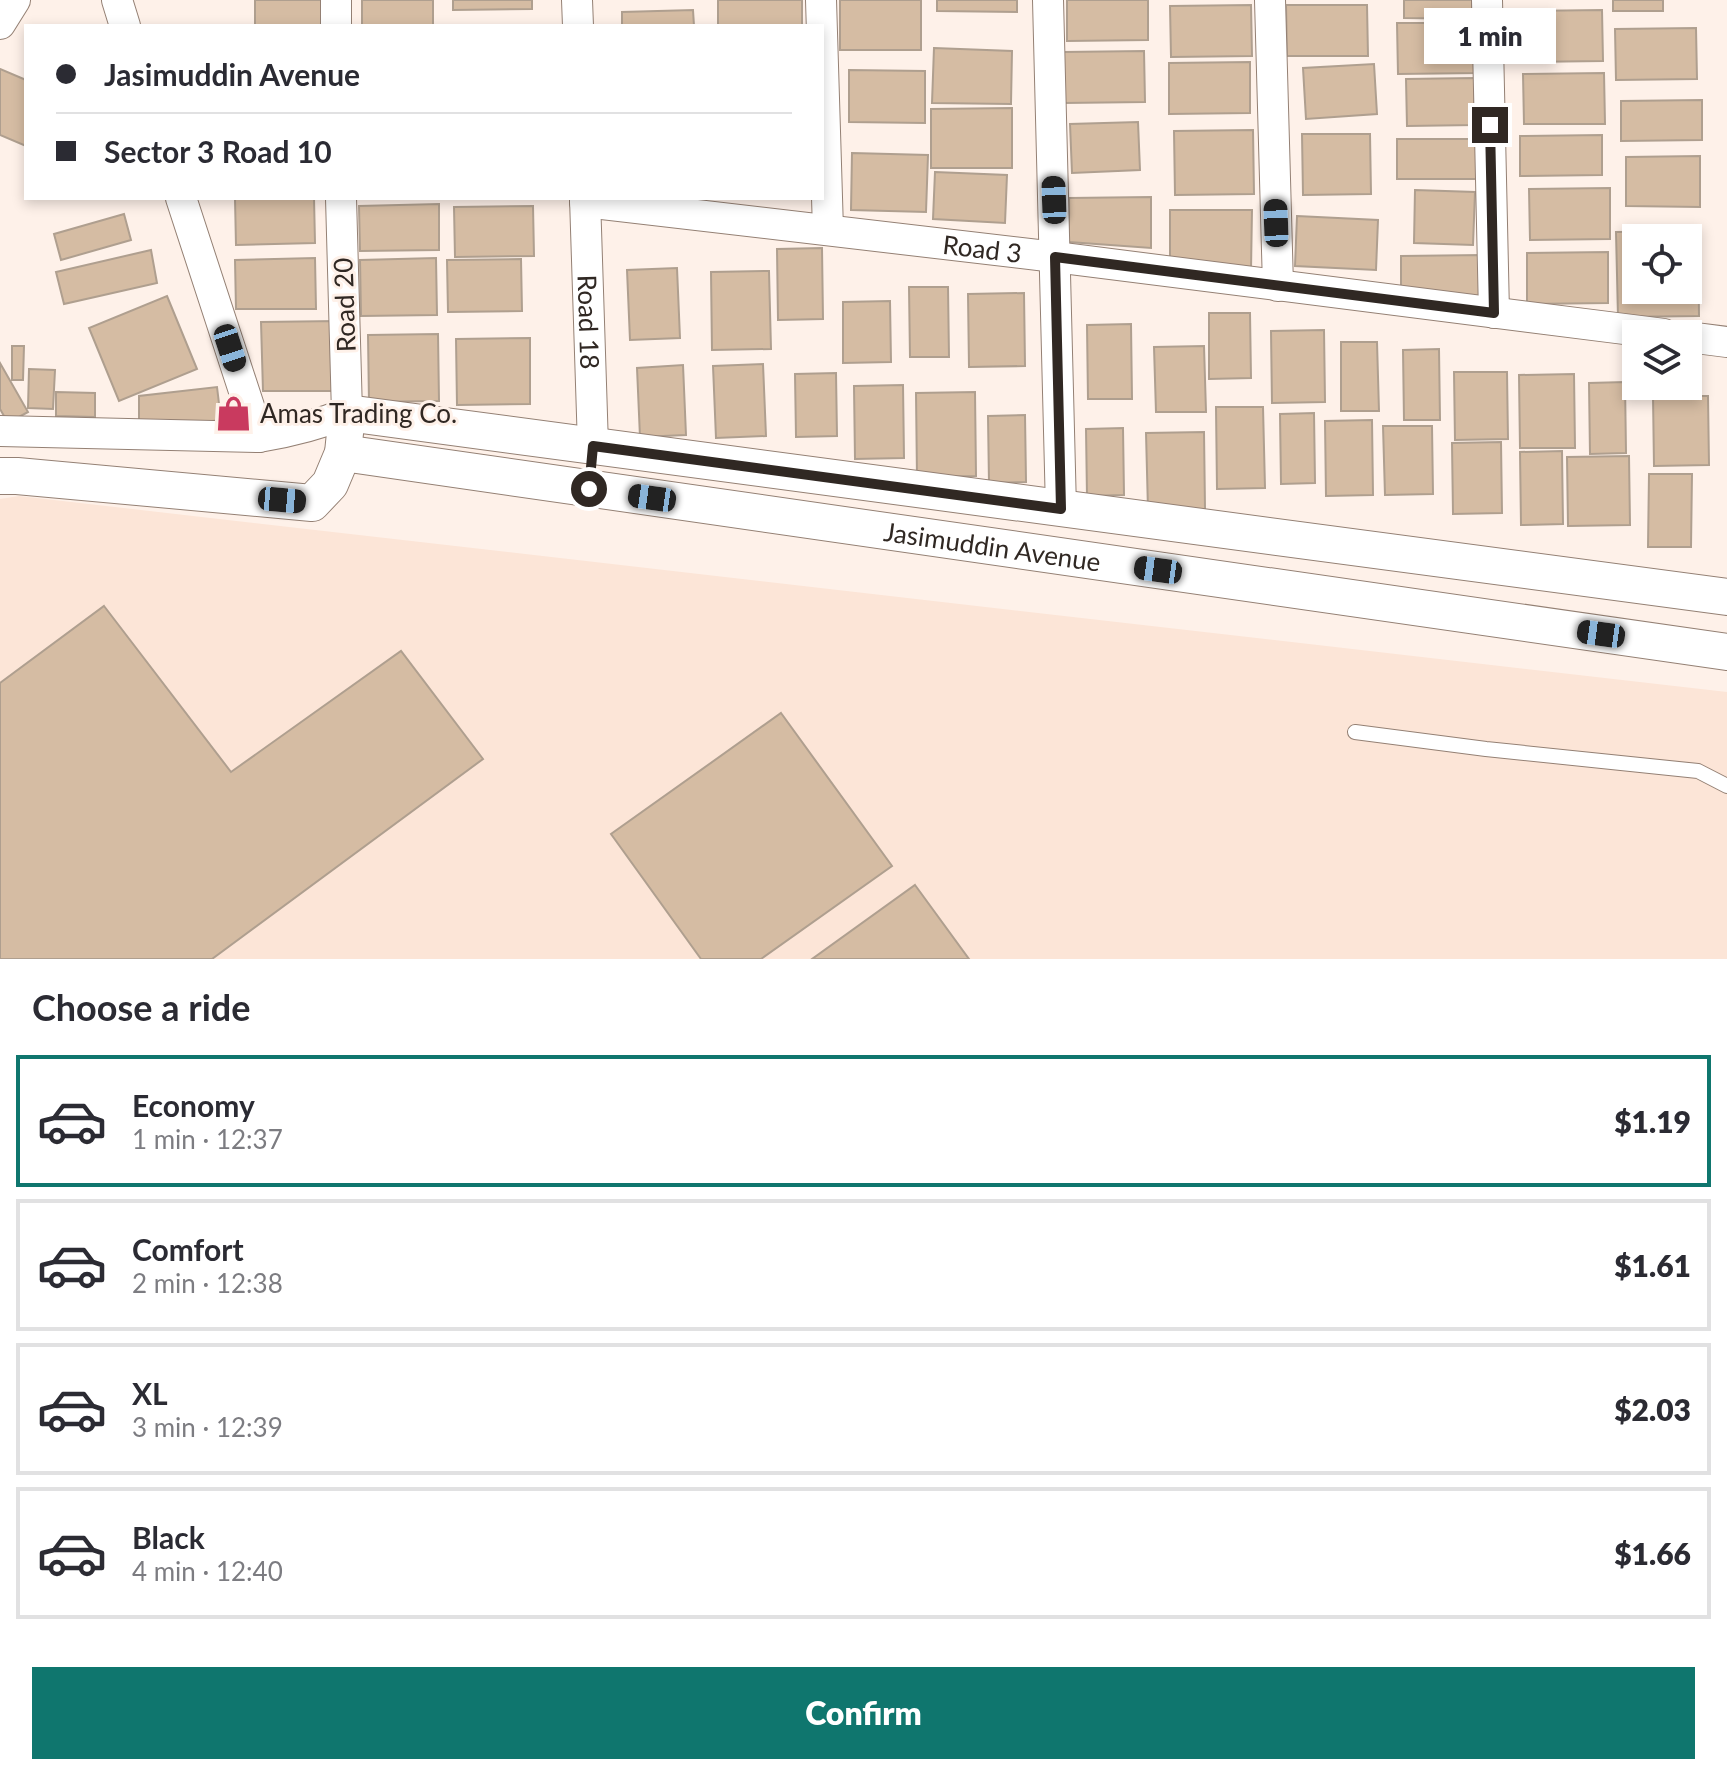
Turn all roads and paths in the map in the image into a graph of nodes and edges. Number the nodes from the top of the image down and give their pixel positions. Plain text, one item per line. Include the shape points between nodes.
1 (15, 0) edge
2 (117, 0) edge
3 (336, 0) edge
4 (577, 0) edge
5 (821, 0) edge
6 (1048, 0) edge
7 (1270, 0) edge
8 (1487, 0) edge
9 (0, 24) edge
10 (124, 24) edge
11 (336, 24) edge
12 (578, 24) edge
13 (822, 24) edge
14 (824, 99) edge
15 (182, 200) edge
16 (341, 200) edge
17 (585, 200) edge
18 (828, 230) junction
19 (1055, 257) junction
20 (1278, 286) junction
21 (1494, 313) junction
22 (1622, 329) edge
23 (1702, 339) edge
24 (1727, 342) edge
25 (347, 413) junction
26 (0, 431) edge
27 (259, 437) junction
28 (593, 446) junction
29 (343, 453) junction
30 (0, 476) edge
31 (589, 489) junction
32 (1061, 509) junction
33 (1727, 597) edge
34 (1727, 652) edge
35 (1355, 732) dead end
36 (1727, 786) edge

1 - 9 street
2 - 10 street
3 - 11 street
4 - 12 street
5 - 13 street
6 - 19 street
7 - 20 street
8 - 21 street
14 - 18 street
15 - 27 street
16 - 25 street, Road 20
17 - 18 street, Road 3
17 - 28 street, Road 18
18 - 19 street, Road 3
19 - 20 street, Road 3
19 - 32 street
20 - 21 street, Road 3
21 - 22 street, Road 3
23 - 24 street
25 - 27 street
25 - 28 street, Jasimuddin Avenue
25 - 29 street
26 - 27 street
28 - 31 street
28 - 32 street, Jasimuddin Avenue
29 - 30 street via 330,484 312,503
29 - 31 street, Jasimuddin Avenue
31 - 34 street, Jasimuddin Avenue
32 - 33 street, Jasimuddin Avenue
35 - 36 lane via 1698,771

